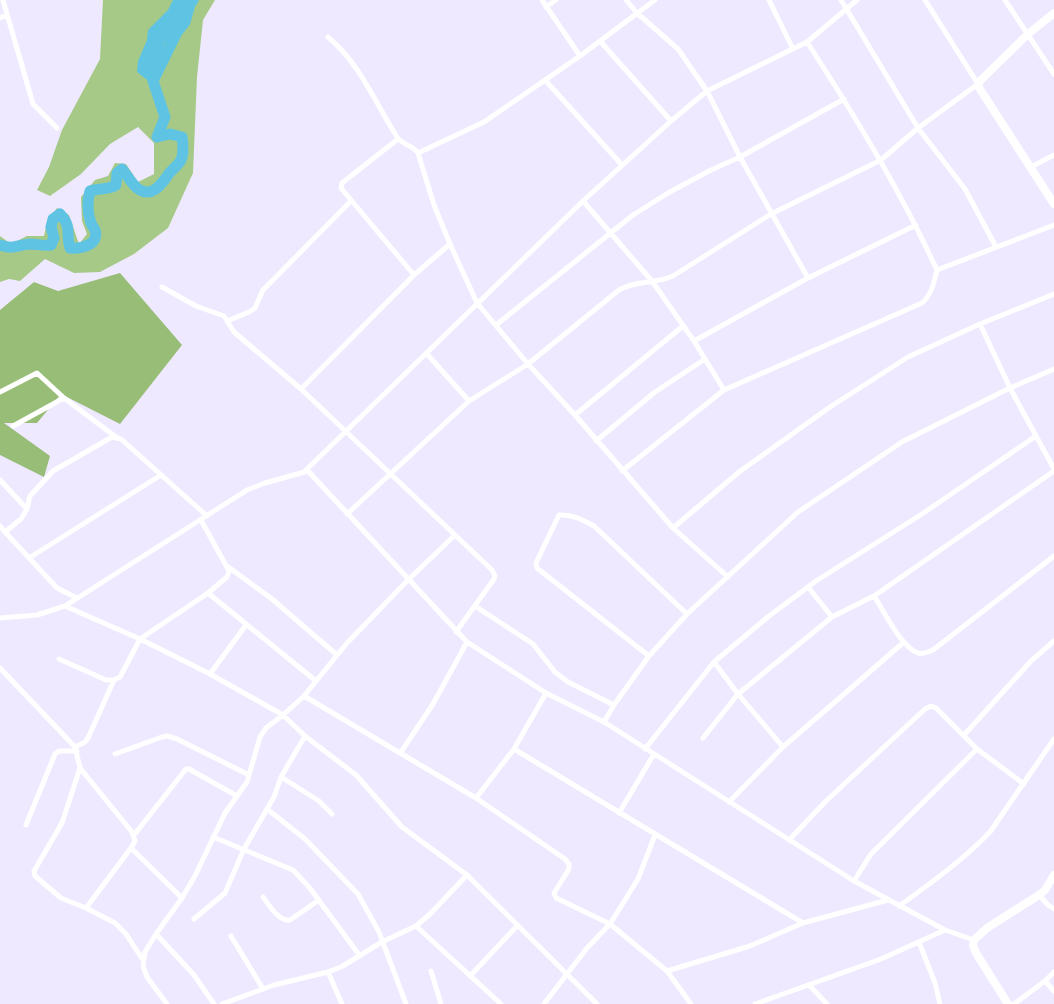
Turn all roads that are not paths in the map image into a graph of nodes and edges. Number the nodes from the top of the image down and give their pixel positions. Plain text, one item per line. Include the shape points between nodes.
1 (3, 0) edge
2 (542, 0) edge
3 (556, 0) edge
4 (626, 0) edge
5 (655, 0) edge
6 (769, 0) edge
7 (841, 0) edge
8 (857, 0) edge
9 (925, 0) edge
10 (1006, 0) edge
11 (546, 7) junction
12 (846, 10) junction
13 (637, 13) junction
14 (1054, 13) edge
15 (7, 15) junction
16 (0, 18) edge
17 (1028, 34) junction
18 (328, 37) dead end
19 (600, 41) junction
20 (807, 42) junction
21 (792, 49) junction
22 (580, 56) junction
23 (1054, 74) edge
24 (545, 80) junction
25 (978, 84) junction
26 (707, 91) junction
27 (844, 99) junction
28 (671, 122) junction
29 (57, 128) dead end
30 (918, 128) junction
31 (398, 139) junction
32 (418, 154) junction
33 (1054, 155) edge
34 (740, 157) junction
35 (881, 160) junction
36 (622, 165) junction
37 (1031, 167) junction
38 (352, 200) junction
39 (583, 201) junction
40 (1054, 204) edge
41 (771, 214) junction
42 (916, 225) junction
43 (1054, 225) edge
44 (610, 233) junction
45 (450, 244) junction
46 (996, 247) junction
47 (937, 270) junction
48 (414, 275) junction
49 (808, 278) junction
50 (652, 281) junction
51 (162, 287) dead end
52 (1054, 294) edge
53 (478, 303) junction
54 (227, 321) junction
55 (980, 324) junction
56 (496, 325) junction
57 (683, 326) junction
58 (694, 341) junction
59 (427, 354) junction
60 (705, 359) junction
61 (528, 364) junction
62 (1054, 370) edge
63 (1010, 388) junction
64 (302, 389) junction
65 (724, 390) junction
66 (0, 392) edge
67 (64, 398) junction
68 (469, 400) junction
69 (575, 415) junction
70 (14, 426) dead end
71 (346, 431) junction
72 (1036, 436) junction
73 (116, 437) junction
74 (596, 441) junction
75 (1054, 470) edge
76 (305, 471) junction
77 (622, 471) junction
78 (391, 474) junction
79 (161, 475) junction
80 (0, 480) edge
81 (27, 509) junction
82 (347, 514) junction
83 (206, 516) junction
84 (201, 520) junction
85 (0, 526) edge
86 (673, 528) junction
87 (5, 532) junction
88 (455, 535) junction
89 (1054, 556) edge
90 (29, 558) junction
91 (225, 565) junction
92 (728, 577) junction
93 (408, 580) junction
94 (808, 587) junction
95 (208, 593) junction
96 (874, 596) junction
97 (77, 598) junction
98 (65, 606) junction
99 (475, 606) junction
100 (687, 614) junction
101 (832, 617) junction
102 (0, 618) edge
103 (246, 625) junction
104 (456, 632) junction
105 (140, 639) junction
106 (1054, 641) edge
107 (466, 642) junction
108 (904, 642) junction
109 (337, 655) junction
110 (649, 656) junction
111 (59, 659) dead end
112 (714, 662) junction
113 (0, 668) edge
114 (210, 674) junction
115 (114, 680) junction
116 (316, 681) junction
117 (546, 693) junction
118 (738, 694) junction
119 (304, 696) junction
120 (614, 705) junction
121 (283, 715) junction
122 (604, 722) junction
123 (304, 736) junction
124 (964, 736) junction
125 (703, 738) dead end
126 (1054, 739) edge
127 (783, 747) junction
128 (76, 749) junction
129 (514, 749) junction
130 (645, 749) junction
131 (977, 749) junction
132 (401, 752) junction
133 (115, 754) dead end
134 (654, 754) junction
135 (80, 768) junction
136 (249, 775) junction
137 (282, 777) junction
138 (1024, 784) junction
139 (237, 796) junction
140 (476, 798) junction
141 (729, 802) junction
142 (267, 809) junction
143 (619, 813) junction
144 (332, 814) dead end
145 (26, 825) dead end
146 (134, 835) junction
147 (655, 835) junction
148 (213, 837) junction
149 (788, 840) junction
150 (131, 848) junction
151 (244, 849) junction
152 (467, 875) junction
153 (1054, 875) edge
154 (854, 881) junction
155 (1039, 895) junction
156 (263, 897) dead end
157 (182, 898) junction
158 (319, 900) junction
159 (888, 900) junction
160 (899, 906) junction
161 (86, 908) junction
162 (1054, 909) edge
163 (194, 920) dead end
164 (803, 923) junction
165 (610, 924) junction
166 (416, 926) junction
167 (517, 926) junction
168 (945, 930) junction
169 (156, 934) junction
170 (231, 936) dead end
171 (974, 940) junction
172 (382, 942) junction
173 (919, 942) junction
174 (360, 956) junction
175 (143, 960) junction
176 (431, 971) dead end
177 (667, 971) junction
178 (328, 972) junction
179 (1054, 972) edge
180 (566, 973) junction
181 (470, 976) junction
182 (1045, 981) junction
183 (809, 985) junction
184 (263, 989) junction
185 (1054, 991) edge
186 (167, 1004) edge
187 (214, 1004) edge
188 (222, 1004) edge
189 (342, 1004) edge
190 (406, 1004) edge
191 (441, 1004) edge
192 (501, 1004) edge
193 (544, 1004) edge
194 (597, 1004) edge
195 (691, 1004) edge
196 (755, 1004) edge
197 (827, 1004) edge
198 (940, 1004) edge
199 (1008, 1004) edge
200 (1014, 1004) edge

1 - 15 street
2 - 11 street
3 - 11 street
4 - 13 street
5 - 13 street
6 - 21 street
7 - 12 street
8 - 12 street
9 - 25 street
10 - 17 street
11 - 22 street
12 - 20 street
12 - 30 street
13 - 19 street
13 - 26 street via 678,49
14 - 17 street
15 - 16 street
15 - 29 street via 33,104
17 - 23 street
17 - 25 street
18 - 31 street via 351,60
19 - 22 street
19 - 28 street
20 - 21 street
20 - 27 street
21 - 26 street
22 - 24 street
24 - 32 street via 484,122
24 - 36 street
25 - 30 street
25 - 37 street
26 - 28 street
26 - 34 street
27 - 34 street
27 - 35 street
28 - 36 street
30 - 35 street
30 - 46 street via 965,189
31 - 32 street
31 - 38 street via 342,183 341,188
32 - 45 street
33 - 37 street
34 - 41 street
34 - 44 street via 668,193
35 - 41 street
35 - 42 street
36 - 39 street
37 - 40 street
38 - 48 street
38 - 54 street via 263,290 255,308
39 - 44 street
39 - 53 street
41 - 49 street
41 - 50 street via 673,276
42 - 47 street
42 - 49 street
43 - 46 street
44 - 50 street
44 - 56 street
45 - 48 street
45 - 53 street
46 - 47 street
47 - 65 street via 928,297 922,302
48 - 64 street
49 - 58 street
50 - 57 street
50 - 61 street via 619,290
51 - 54 street via 224,316
52 - 55 street
53 - 56 street
53 - 59 street
54 - 64 street via 234,332
55 - 63 street
55 - 86 street via 908,356 830,406 739,472
56 - 61 street
57 - 58 street
57 - 69 street
58 - 60 street
59 - 68 street
59 - 71 street
60 - 65 street
60 - 74 street via 655,392
61 - 68 street
61 - 69 street
62 - 63 street
63 - 72 street
63 - 92 street via 902,442 798,512
64 - 71 street
65 - 77 street
66 - 67 street via 37,373
67 - 70 street
67 - 73 street
68 - 78 street
69 - 74 street
71 - 76 street
71 - 78 street
72 - 75 street
72 - 94 street
73 - 79 street
73 - 81 street via 53,471 30,496
74 - 77 street
75 - 96 street
76 - 82 street
76 - 83 street via 247,490
77 - 86 street
78 - 82 street
78 - 88 street
79 - 83 street
79 - 90 street
80 - 81 street
81 - 87 street via 21,519
82 - 93 street
83 - 84 street
84 - 91 street
84 - 97 street
85 - 87 street
86 - 92 street
87 - 90 street
88 - 93 street
88 - 99 street via 495,576
89 - 108 street via 933,650 918,653
90 - 97 street via 57,588
91 - 95 street via 227,577
91 - 109 street via 272,599
92 - 100 street
93 - 104 street
93 - 109 street
94 - 101 street
94 - 112 street
95 - 103 street
95 - 105 street
96 - 101 street
96 - 108 street
97 - 98 street
98 - 102 street via 37,615
98 - 105 street
99 - 104 street
99 - 120 street via 533,644 555,672 568,682
100 - 110 street
100 - 110 street via 594,526 580,518 559,514 536,563 537,568
101 - 118 street
103 - 114 street
103 - 116 street
104 - 107 street
105 - 114 street
105 - 115 street via 120,677
106 - 124 street via 1031,661
107 - 117 street
107 - 132 street via 433,704
108 - 127 street
109 - 116 street
110 - 120 street
111 - 115 street via 106,680
112 - 118 street
112 - 130 street
113 - 128 street
114 - 121 street
115 - 128 street via 88,738
116 - 119 street
117 - 122 street
117 - 129 street
118 - 125 street
118 - 127 street
119 - 121 street
119 - 132 street
120 - 122 street
121 - 123 street
121 - 136 street via 260,737
122 - 130 street
123 - 137 street
123 - 152 street via 356,775 402,827
124 - 131 street
124 - 149 street via 936,708 928,707
126 - 138 street
127 - 141 street
128 - 135 street
128 - 145 street via 55,754
129 - 140 street
129 - 143 street
130 - 134 street
131 - 138 street
131 - 154 street via 871,854
132 - 140 street
133 - 136 street via 167,736
134 - 141 street
134 - 143 street
135 - 146 street
135 - 161 street via 62,823 34,871 45,886 61,898
136 - 139 street
137 - 142 street
137 - 144 street via 319,801
138 - 160 street via 978,845
139 - 146 street via 186,769
139 - 148 street
140 - 165 street via 569,864 554,893 558,900
141 - 149 street
142 - 151 street
142 - 172 street via 305,839 358,894
143 - 147 street
146 - 150 street
147 - 164 street
147 - 165 street via 638,879
148 - 151 street
148 - 157 street
149 - 154 street
150 - 157 street
150 - 161 street
151 - 158 street via 293,870
151 - 163 street via 225,892
152 - 166 street
152 - 167 street
153 - 155 street
154 - 159 street
155 - 162 street
155 - 171 street
156 - 158 street via 286,921
157 - 169 street
158 - 174 street
159 - 160 street
159 - 164 street
160 - 168 street
161 - 175 street via 115,923
164 - 177 street via 750,946
165 - 177 street
165 - 180 street
166 - 172 street
166 - 181 street
167 - 180 street
167 - 181 street
168 - 171 street
168 - 173 street
169 - 175 street
169 - 187 street via 194,975
170 - 184 street
171 - 199 street via 976,953
172 - 174 street
172 - 190 street
173 - 183 street
173 - 198 street
174 - 178 street
175 - 186 street via 147,976
176 - 191 street
177 - 195 street
178 - 184 street
178 - 189 street
179 - 182 street
180 - 193 street
180 - 194 street
181 - 192 street
182 - 185 street
182 - 200 street
183 - 196 street
183 - 197 street
184 - 188 street

